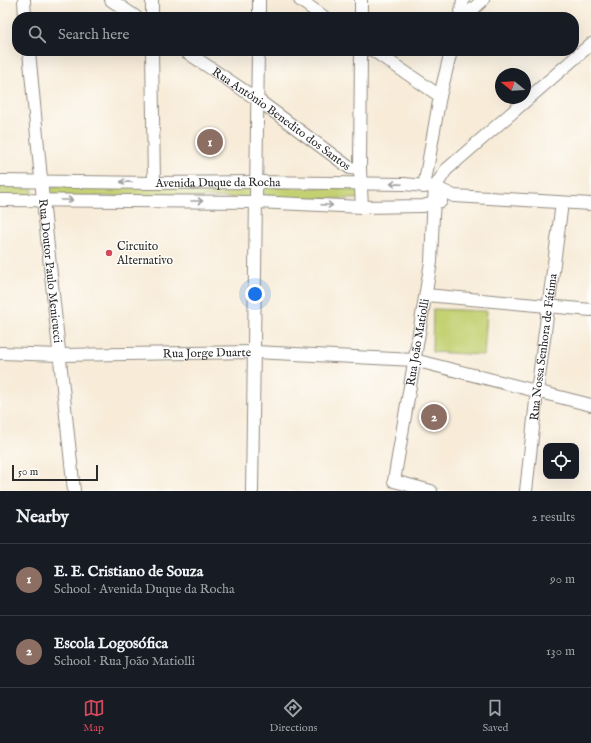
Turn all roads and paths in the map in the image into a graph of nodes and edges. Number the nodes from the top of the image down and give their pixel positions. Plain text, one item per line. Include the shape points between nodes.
1 (24, 0) edge
2 (111, 0) edge
3 (152, 0) edge
4 (259, 0) edge
5 (300, 0) edge
6 (361, 0) edge
7 (463, 0) edge
8 (483, 0) edge
9 (25, 12) edge
10 (129, 12) edge
11 (152, 12) edge
12 (259, 12) edge
13 (317, 12) edge
14 (361, 12) edge
15 (461, 12) edge
16 (469, 12) edge
17 (591, 44) edge
18 (579, 54) edge
19 (30, 56) edge
20 (152, 56) edge
21 (192, 56) edge
22 (258, 56) edge
23 (361, 56) edge
24 (381, 56) edge
25 (450, 56) edge
26 (577, 56) edge
27 (440, 96) junction
28 (258, 100) junction
29 (360, 169) junction
30 (0, 181) edge
31 (42, 181) junction
32 (154, 182) junction
33 (256, 182) junction
34 (361, 183) junction
35 (429, 187) junction
36 (454, 196) junction
37 (0, 200) edge
38 (43, 200) junction
39 (256, 202) junction
40 (434, 203) junction
41 (562, 203) junction
42 (591, 204) edge
43 (362, 207) junction
44 (426, 295) junction
45 (547, 306) junction
46 (591, 310) edge
47 (255, 352) junction
48 (0, 353) edge
49 (60, 355) junction
50 (414, 360) junction
51 (537, 392) junction
52 (591, 405) edge
53 (74, 491) edge
54 (252, 491) edge
55 (431, 491) edge
56 (526, 491) edge

1 - 9 street
2 - 10 street
3 - 11 street
4 - 12 street
5 - 13 street
6 - 14 street
7 - 15 street
8 - 16 street
17 - 18 street
19 - 31 street, Rua Doutor Paulo Menicucci
20 - 32 street
21 - 28 street, Rua Antônio Benedito dos Santos
22 - 28 street
23 - 29 street
24 - 27 street
25 - 27 street, Rua João Matiolli
26 - 35 street
27 - 35 street, Rua João Matiolli
28 - 29 street, Rua Antônio Benedito dos Santos via 350,168
28 - 33 street
29 - 34 street
30 - 31 street, Avenida Duque da Rocha
32 -> 31 street, Avenida Duque da Rocha
31 - 38 street, Rua Doutor Paulo Menicucci
32 - 33 street, Avenida Duque da Rocha
33 - 34 street, Avenida Duque da Rocha
33 - 39 street
35 -> 34 street, Avenida Duque da Rocha
34 - 43 street
35 - 36 street
35 - 40 street, Rua João Matiolli
36 - 40 street, Avenida Duque da Rocha
36 - 41 street
37 - 38 street, Avenida Duque da Rocha
38 -> 39 street, Avenida Duque da Rocha
38 - 49 street, Rua Doutor Paulo Menicucci
39 -> 43 street, Avenida Duque da Rocha
39 - 47 street
40 - 43 street, Avenida Duque da Rocha via 416,207
40 - 44 street, Rua João Matiolli via 431,262
41 - 42 street
41 - 45 street, Rua Nossa Senhora de Fátima
44 - 45 street
44 - 50 street, Rua João Matiolli
45 - 46 street
45 - 51 street, Rua Nossa Senhora de Fátima
47 - 49 street, Rua Jorge Duarte
47 - 50 street, Rua Jorge Duarte
47 - 54 street
48 - 49 street, Rua Jorge Duarte
49 - 53 street, Rua Doutor Paulo Menicucci
50 - 51 street, Rua Jorge Duarte
50 - 55 street, Rua João Matiolli via 394,481
51 - 52 street, Rua Jorge Duarte
51 - 56 street, Rua Nossa Senhora de Fátima

